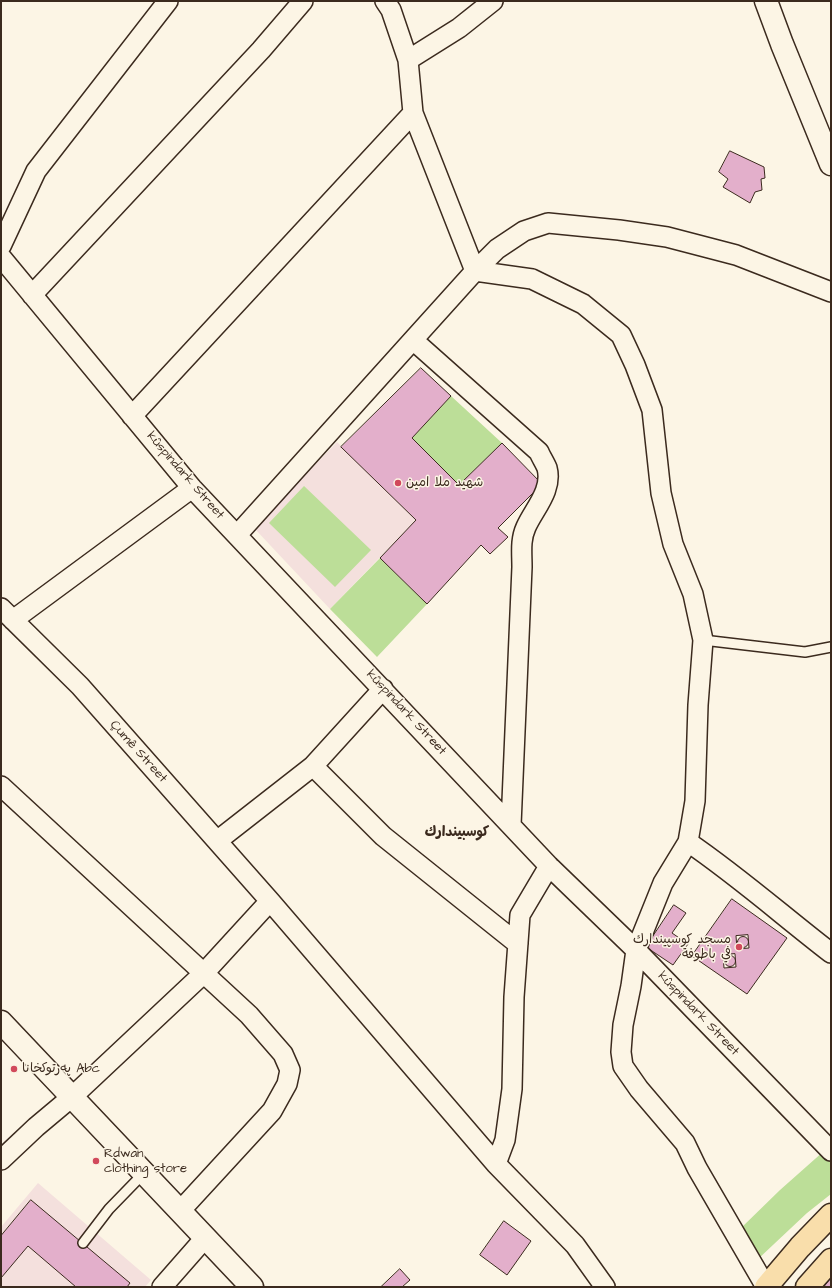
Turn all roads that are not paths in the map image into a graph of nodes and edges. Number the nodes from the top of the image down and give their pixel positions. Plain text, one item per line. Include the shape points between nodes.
1 (168, 1) edge
2 (303, 1) edge
3 (385, 1) edge
4 (493, 1) edge
5 (766, 1) edge
6 (408, 60) junction
7 (413, 113) junction
8 (831, 164) edge
9 (1, 246) edge
10 (1, 257) edge
11 (475, 271) junction
12 (831, 292) edge
13 (32, 295) junction
14 (413, 340) junction
15 (132, 416) junction
16 (192, 488) junction
17 (237, 535) junction
18 (7, 614) edge
19 (703, 640) junction
20 (831, 647) edge
21 (383, 689) junction
22 (313, 766) junction
23 (1, 786) edge
24 (511, 825) junction
25 (217, 841) junction
26 (688, 842) junction
27 (549, 866) junction
28 (270, 901) junction
29 (518, 944) junction
30 (636, 950) junction
31 (831, 953) edge
32 (204, 973) junction
33 (1, 1022) edge
34 (72, 1096) junction
35 (831, 1151) edge
36 (1, 1160) edge
37 (496, 1164) junction
38 (144, 1172) junction
39 (180, 1211) junction
40 (831, 1215) edge
41 (205, 1238) junction
42 (83, 1243) dead end
43 (831, 1260) edge
44 (162, 1287) edge
45 (252, 1287) edge
46 (605, 1287) edge
47 (766, 1287) edge
48 (807, 1287) edge

1 - 9 street via 36,171
2 - 13 street
3 - 6 street via 391,10
4 - 6 street via 459,28
5 - 8 main road
6 - 7 street
7 - 11 street
7 - 15 street
10 - 13 street, kûspindark Street
11 - 12 street via 497,249 524,231 548,223 667,237 736,255
11 - 14 street
11 - 19 street via 532,280 583,304 621,335 652,410 661,493 673,544 693,594
13 - 15 street, kûspindark Street
14 - 17 street
14 - 24 street via 539,452 547,468 548,480 544,494 521,543
15 - 16 street, kûspindark Street
16 - 17 street, kûspindark Street
16 - 18 street
17 - 21 street, kûspindark Street
18 - 25 street, Çumê Street via 80,686
19 - 20 lane via 805,652
19 - 26 street via 695,800
21 - 22 street
21 - 24 street, kûspindark Street
22 - 25 street
22 - 29 street via 383,836
23 - 32 street
24 - 27 street, kûspindark Street
25 - 28 street, Çumê Street
26 - 30 street via 663,883
26 - 31 street
27 - 29 street via 520,914
27 - 30 street, kûspindark Street
28 - 32 street
28 - 37 street, Çumê Street
29 - 37 street via 512,1089 505,1140
30 - 35 street, kûspindark Street
30 - 47 street via 623,1025 623,1066 685,1143
32 - 34 street
32 - 39 street via 249,1014 283,1054 290,1070 287,1084 272,1111
33 - 34 main road
34 - 36 street
34 - 38 main road
37 - 46 street, Çumê Street via 574,1245
38 - 39 main road
38 - 42 lane via 109,1209
39 - 41 main road
40 - 47 highway
41 - 44 street
41 - 45 main road
43 - 48 highway

